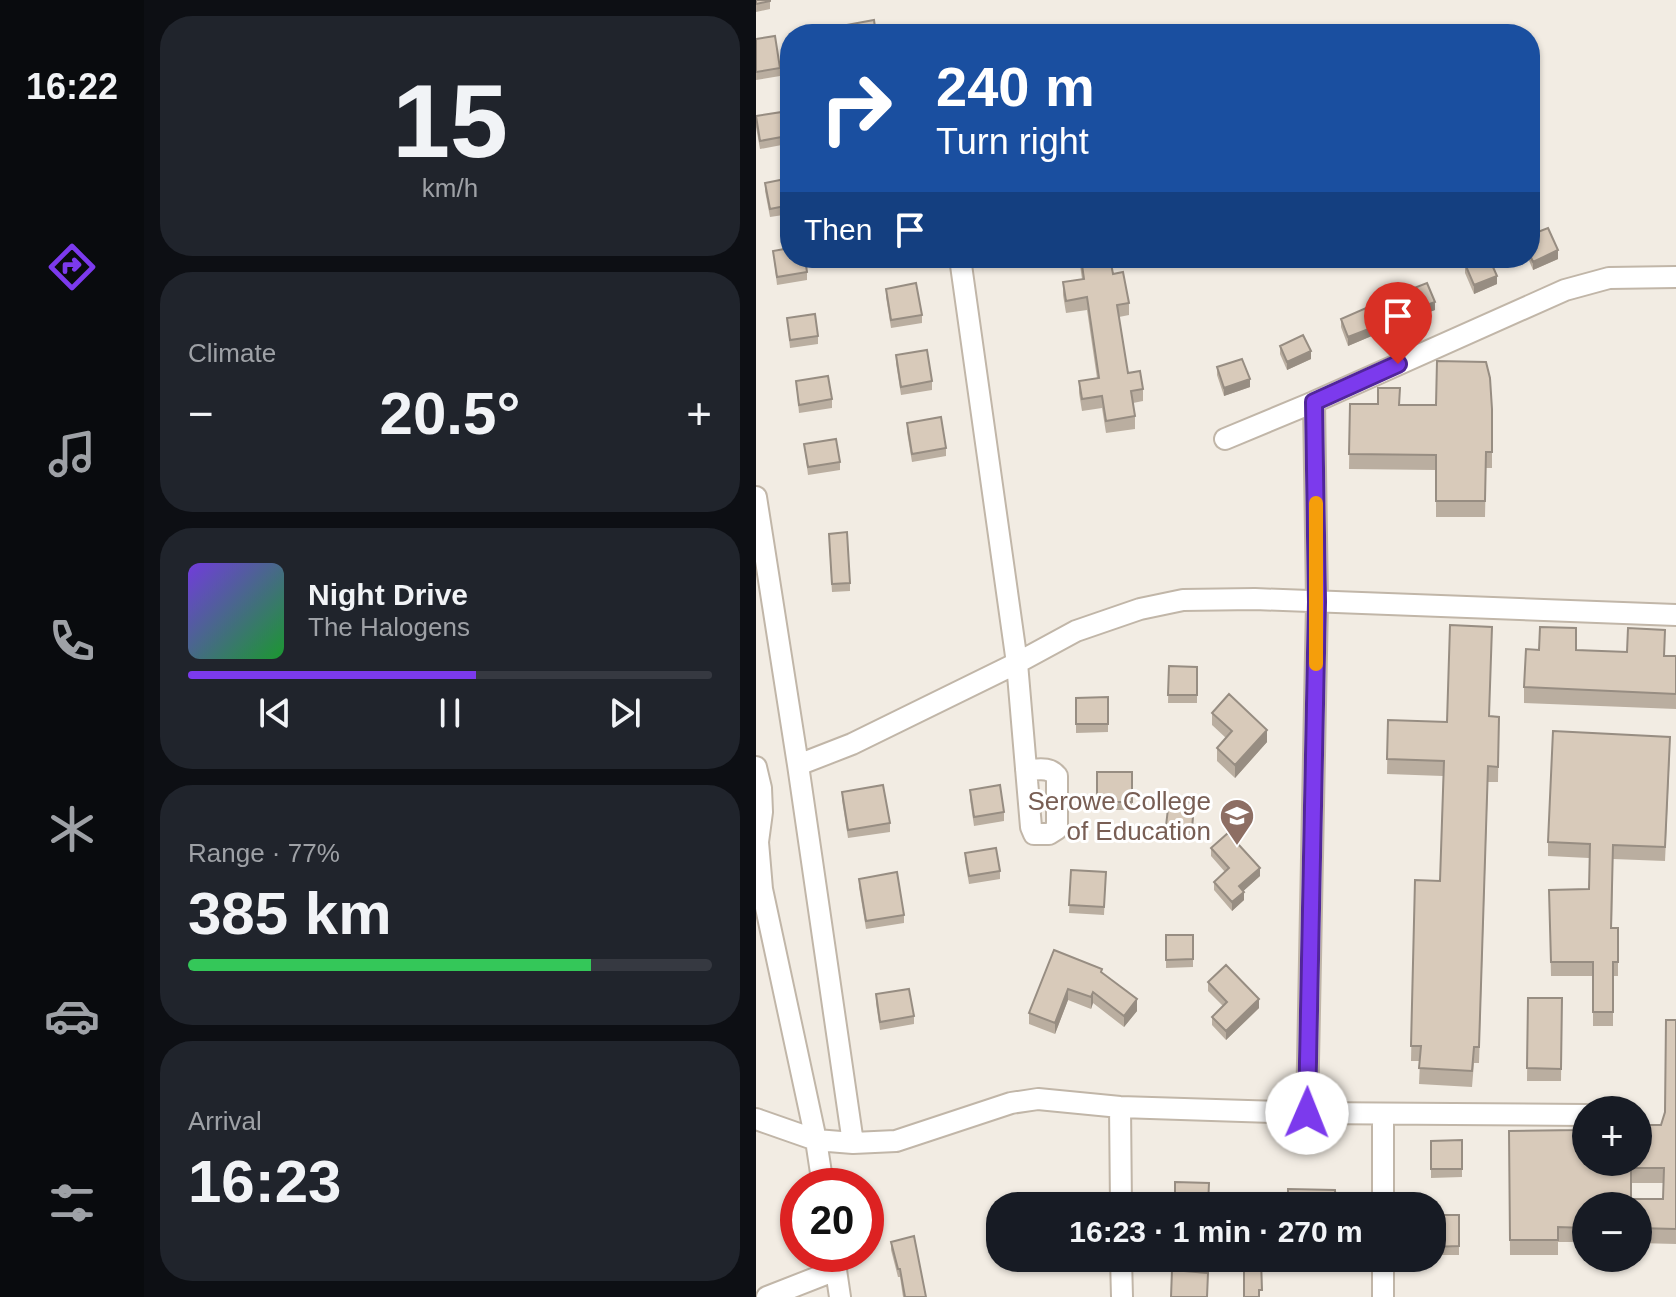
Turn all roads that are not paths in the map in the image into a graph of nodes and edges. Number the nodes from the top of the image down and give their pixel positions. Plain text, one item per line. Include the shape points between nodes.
1 (961, 268) edge
2 (1676, 277) edge
3 (1314, 402) junction
4 (1225, 439) dead end
5 (756, 497) edge
6 (1317, 602) junction
7 (1676, 615) edge
8 (1017, 663) junction
9 (798, 765) junction
10 (756, 767) edge
11 (1026, 770) dead end
12 (1120, 1107) junction
13 (1307, 1113) junction
14 (1383, 1114) junction
15 (1572, 1115) edge
16 (756, 1119) edge
17 (816, 1140) junction
18 (853, 1143) junction
19 (820, 1168) edge
20 (1121, 1192) edge
21 (1383, 1192) edge
22 (815, 1272) edge
23 (836, 1272) edge
24 (1121, 1272) edge
25 (1383, 1272) edge
26 (767, 1297) edge
27 (840, 1297) edge
28 (1122, 1297) edge
29 (1383, 1297) edge

1 - 8 street
2 - 3 street via 1609,278 1565,290
3 - 4 street
3 - 6 street
5 - 9 street
6 - 7 street
6 - 8 street via 1183,600 1076,631
6 - 13 street
8 - 9 street
8 - 11 street
9 - 18 street
10 - 17 street via 762,889
12 - 13 street
12 - 18 street via 1021,1101 896,1141
12 - 20 street
13 - 14 street
14 - 15 street
14 - 21 street
16 - 17 street
17 - 18 street
17 - 19 street
22 - 26 street
23 - 27 street
24 - 28 street
25 - 29 street

